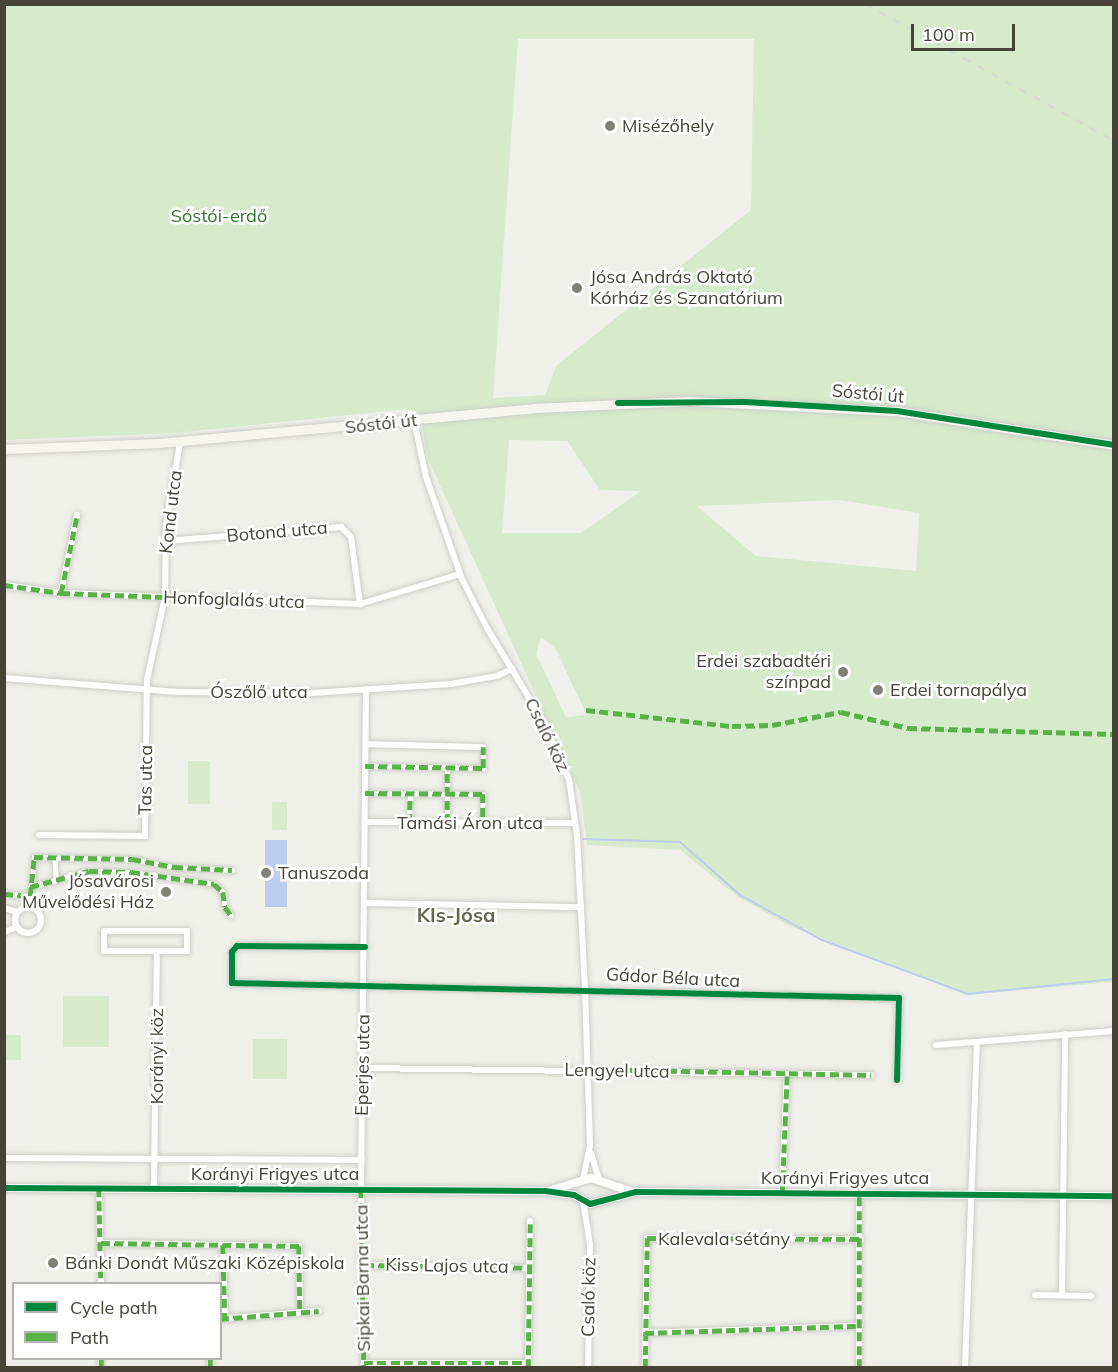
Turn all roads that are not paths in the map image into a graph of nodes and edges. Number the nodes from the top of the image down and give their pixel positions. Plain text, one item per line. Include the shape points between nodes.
1 (414, 420) junction
2 (180, 442) junction
3 (1113, 445) edge
4 (4, 449) edge
5 (77, 515) dead end
6 (165, 541) junction
7 (460, 574) junction
8 (4, 585) edge
9 (61, 593) junction
10 (165, 597) junction
11 (360, 604) junction
12 (512, 669) junction
13 (4, 678) edge
14 (148, 689) junction
15 (366, 689) junction
16 (366, 744) junction
17 (483, 747) joint
18 (365, 766) junction
19 (447, 767) junction
20 (365, 793) junction
21 (410, 793) junction
22 (447, 794) junction
23 (365, 822) junction
24 (575, 822) junction
25 (409, 823) junction
26 (447, 823) junction
27 (483, 823) junction
28 (39, 835) dead end
29 (55, 858) junction
30 (132, 859) junction
31 (232, 870) dead end
32 (131, 872) junction
33 (56, 879) junction
34 (30, 887) junction
35 (4, 894) edge
36 (365, 903) junction
37 (4, 908) edge
38 (581, 908) junction
39 (17, 912) junction
40 (231, 915) dead end
41 (16, 927) junction
42 (4, 932) edge
43 (365, 946) junction
44 (157, 951) junction
45 (364, 987) junction
46 (585, 988) junction
47 (1113, 1031) edge
48 (1065, 1034) junction
49 (977, 1042) junction
50 (936, 1045) dead end
51 (363, 1068) junction
52 (587, 1069) junction
53 (787, 1074) junction
54 (871, 1075) dead end
55 (897, 1080) dead end
56 (590, 1146) junction
57 (4, 1158) edge
58 (155, 1160) junction
59 (362, 1161) junction
60 (582, 1181) junction
61 (600, 1181) junction
62 (4, 1188) edge
63 (99, 1188) junction
64 (154, 1189) junction
65 (361, 1190) junction
66 (544, 1191) junction
67 (636, 1192) junction
68 (782, 1193) junction
69 (860, 1194) junction
70 (973, 1194) junction
71 (1060, 1195) junction
72 (1113, 1196) edge
73 (582, 1200) junction
74 (598, 1201) junction
75 (530, 1221) dead end
76 (588, 1226) junction
77 (861, 1239) junction
78 (101, 1243) junction
79 (224, 1245) junction
80 (365, 1265) junction
81 (529, 1268) junction
82 (101, 1282) edge
83 (1035, 1294) dead end
84 (1062, 1295) junction
85 (1091, 1296) dead end
86 (319, 1311) dead end
87 (300, 1312) junction
88 (223, 1319) edge
89 (860, 1326) junction
90 (645, 1333) junction
91 (364, 1365) edge
92 (528, 1365) edge
93 (588, 1368) edge
94 (645, 1368) edge
95 (859, 1368) edge
96 (965, 1368) edge

1 - 2 main road, Sóstói út
1 - 3 main road, Sóstói út via 618,403 745,402 897,411
1 - 7 street, Csaló köz via 426,477
2 - 4 main road, Sóstói út
2 - 6 street, Kond utca
5 - 9 street
6 - 10 street, Kond utca
6 - 11 street, Botond utca via 341,527 351,537
7 - 11 street, Honfoglalás utca
7 - 12 street, Csaló köz
8 - 9 street, Honfoglalás utca
9 - 10 street, Honfoglalás utca
10 - 11 street, Honfoglalás utca
10 - 14 street, Kond utca
12 - 15 street, Ószőlő utca via 497,676 451,684
12 - 24 street, Csaló köz via 564,763
13 - 14 street, Ószőlő utca
14 - 15 street, Ószőlő utca via 249,693
14 - 28 street, Tas utca via 145,836
15 - 16 street, Eperjes utca
16 - 17 street
16 - 18 street, Eperjes utca
17 - 19 street via 483,768
18 - 19 street
18 - 20 street, Eperjes utca
19 - 22 street
20 - 21 street
20 - 23 street, Eperjes utca
21 - 22 street
21 - 25 street
22 - 26 street
22 - 27 street via 483,794
23 - 25 street, Tamási Áron utca
23 - 36 street, Eperjes utca
24 - 27 street, Tamási Áron utca
24 - 38 street, Csaló köz
25 - 26 street, Tamási Áron utca
26 - 27 street, Tamási Áron utca
29 - 30 street
29 - 33 street
29 - 34 street via 31,859
30 - 31 street via 174,867
30 - 32 street
32 - 33 street via 89,871
32 - 40 street via 214,884 223,892 225,907
33 - 34 street via 44,886
34 - 35 street via 30,896
36 - 38 street
36 - 43 street, Eperjes utca
37 - 39 street
38 - 46 street, Csaló köz
39 - 41 street
39 - 41 street via 34,908 41,922 36,931 28,933
41 - 42 street
43 - 45 street, Eperjes utca
43 - 45 street, Gádor Béla utca via 245,944 232,952 232,983
44 - 44 street via 187,951 187,932 104,931 104,951
44 - 58 street, Korányi köz
45 - 46 street, Gádor Béla utca
45 - 51 street, Eperjes utca
46 - 52 street, Csaló köz
46 - 55 street, Gádor Béla utca via 673,995 899,998
47 - 48 street
48 - 49 street
48 - 71 street
49 - 50 street
49 - 70 street
51 - 52 street, Lengyel utca
51 - 59 street, Eperjes utca
52 - 53 street, Lengyel utca
52 - 56 street, Csaló köz
53 - 54 street, Lengyel utca
53 - 68 street
56 - 60 street, Csaló köz
56 - 61 street, Csaló köz
57 - 58 street, Korányi Frigyes utca
58 - 59 street, Korányi Frigyes utca
58 - 64 street, Korányi köz
59 - 65 street, Eperjes utca
60 - 61 street, Korányi Frigyes utca
60 - 66 street, Korányi Frigyes utca
60 - 73 street
61 - 67 street, Korányi Frigyes utca
61 - 74 street
62 - 63 street, Korányi Frigyes utca
63 - 64 street, Korányi Frigyes utca
63 - 78 street
64 - 65 street, Korányi Frigyes utca
65 - 66 street, Korányi Frigyes utca
65 - 80 street, Sipkai Barna utca
66 - 73 street, Korányi Frigyes utca
67 - 68 street, Korányi Frigyes utca
67 - 74 street, Korányi Frigyes utca
68 - 69 street, Korányi Frigyes utca
69 - 70 street, Korányi Frigyes utca
69 - 77 street
70 - 71 street, Korányi Frigyes utca
70 - 96 street
71 - 72 street, Korányi Frigyes utca
71 - 84 street
73 - 74 street, Korányi Frigyes utca
73 - 76 street, Csaló köz
74 - 76 street, Csaló köz
75 - 81 street, Kiss Lajos utca
76 - 93 street, Csaló köz
77 - 89 street
77 - 90 street, Kalevala sétány via 647,1239
78 - 79 street
78 - 82 street
79 - 87 street via 299,1246
79 - 88 street
80 - 81 street, Kiss Lajos utca
80 - 91 street, Sipkai Barna utca
81 - 92 street, Kiss Lajos utca
83 - 84 street
84 - 85 street
86 - 87 street
87 - 88 street
89 - 90 street
89 - 95 street
90 - 94 street, Kalevala sétány
91 - 92 street, Kiss Lajos utca

